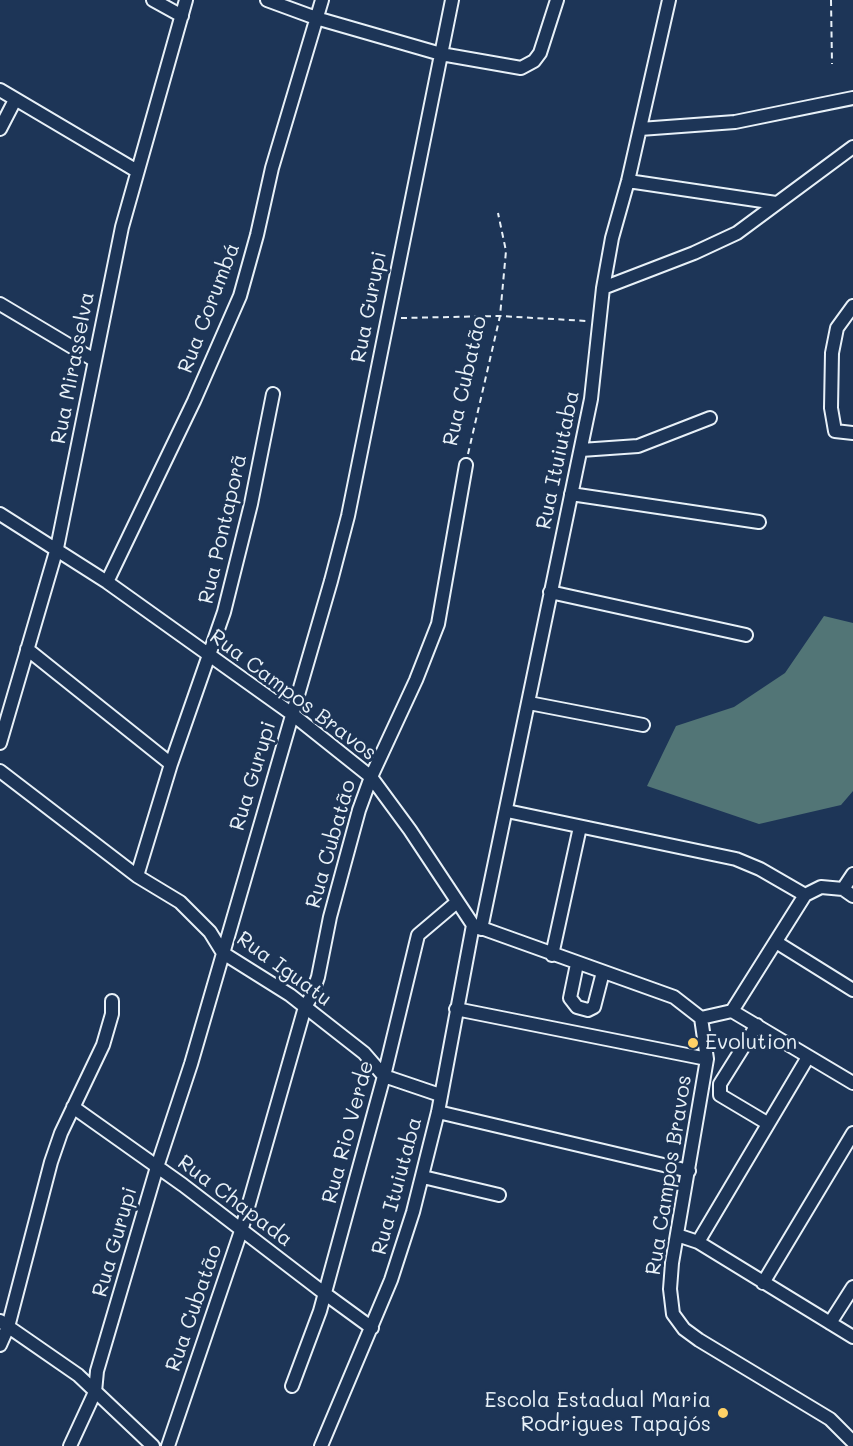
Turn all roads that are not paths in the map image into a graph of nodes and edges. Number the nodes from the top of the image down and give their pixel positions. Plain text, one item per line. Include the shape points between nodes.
1 (153, 0) edge
2 (186, 0) edge
3 (267, 0) edge
4 (322, 0) edge
5 (452, 0) edge
6 (557, 0) edge
7 (669, 0) edge
8 (182, 16) junction
9 (316, 18) junction
10 (441, 54) junction
11 (0, 90) edge
12 (853, 98) edge
13 (15, 100) junction
14 (0, 129) edge
15 (640, 129) junction
16 (853, 147) edge
17 (137, 171) junction
18 (628, 181) junction
19 (776, 203) junction
20 (603, 288) junction
21 (0, 304) edge
22 (853, 306) edge
23 (94, 360) junction
24 (273, 394) dead end
25 (710, 418) dead end
26 (853, 433) edge
27 (582, 450) junction
28 (466, 465) road end
29 (571, 494) junction
30 (0, 514) edge
31 (759, 522) dead end
32 (57, 548) junction
33 (107, 582) junction
34 (550, 592) junction
35 (746, 635) dead end
36 (27, 649) junction
37 (210, 656) junction
38 (529, 703) junction
39 (292, 714) junction
40 (643, 725) dead end
41 (1, 736) edge
42 (171, 764) junction
43 (0, 771) edge
44 (370, 777) junction
45 (507, 812) junction
46 (580, 827) junction
47 (853, 873) edge
48 (137, 876) junction
49 (848, 892) edge
50 (805, 896) junction
51 (457, 902) junction
52 (477, 927) junction
53 (776, 942) junction
54 (223, 953) junction
55 (552, 955) junction
56 (577, 964) junction
57 (603, 972) junction
58 (853, 990) edge
59 (112, 1000) dead end
60 (305, 1007) junction
61 (456, 1009) junction
62 (732, 1011) junction
63 (701, 1018) junction
64 (757, 1024) junction
65 (808, 1057) junction
66 (707, 1059) junction
67 (384, 1076) junction
68 (853, 1083) edge
69 (440, 1095) junction
70 (72, 1107) junction
71 (438, 1113) junction
72 (767, 1123) junction
73 (853, 1133) edge
74 (157, 1167) junction
75 (689, 1171) junction
76 (423, 1177) junction
77 (499, 1195) dead end
78 (242, 1228) junction
79 (677, 1235) junction
80 (698, 1242) junction
81 (764, 1283) junction
82 (853, 1287) edge
83 (324, 1293) junction
84 (830, 1323) junction
85 (4, 1324) edge
86 (372, 1328) junction
87 (853, 1337) edge
88 (0, 1345) edge
89 (292, 1386) dead end
90 (95, 1392) junction
91 (853, 1442) edge
92 (70, 1446) edge
93 (153, 1446) edge
94 (168, 1446) edge
95 (321, 1446) edge

1 - 8 street
2 - 8 street, Rua Mirasselva
3 - 9 street
4 - 9 street, Rua Corumbá
5 - 10 street, Rua Gurupi
6 - 10 street via 540,54 528,65 513,68
7 - 15 street, Rua Ituiutaba
8 - 17 street, Rua Mirasselva
9 - 10 street
9 - 33 street, Rua Corumbá via 240,296
10 - 39 street, Rua Gurupi via 348,516
11 - 13 street
12 - 15 street via 735,122
13 - 14 street
13 - 17 street
15 - 18 street, Rua Ituiutaba
16 - 19 street
17 - 23 street, Rua Mirasselva
18 - 19 street
18 - 20 street, Rua Ituiutaba
19 - 20 street via 736,233
20 - 27 street, Rua Ituiutaba
21 - 23 street
22 - 26 street via 837,328 831,408 835,431
23 - 32 street, Rua Mirasselva
24 - 37 street, Rua Pontaporã via 251,504
25 - 27 street via 638,446
27 - 29 street, Rua Ituiutaba
28 - 44 street, Rua Cubatão via 438,624
29 - 31 street
29 - 34 street, Rua Ituiutaba
30 - 32 street, Rua Campos Bravos
32 - 33 street, Rua Campos Bravos
32 - 36 street, Rua Mirasselva
33 - 37 street, Rua Campos Bravos
34 - 35 street
34 - 38 street, Rua Ituiutaba
36 - 41 street, Rua Mirasselva
36 - 42 street
37 - 39 street, Rua Campos Bravos
37 - 42 street, Rua Pontaporã
38 - 40 street
38 - 45 street, Rua Ituiutaba
39 - 44 street, Rua Campos Bravos
39 - 54 street, Rua Gurupi
42 - 48 street, Rua Pontaporã
43 - 48 street, Rua Iguatu
44 - 51 street, Rua Campos Bravos
44 - 60 street, Rua Cubatão via 348,843 318,977
45 - 46 street
45 - 52 street, Rua Ituiutaba
46 - 50 street via 736,859
46 - 55 street
47 - 49 street
48 - 54 street, Rua Iguatu via 180,902 210,932
49 - 50 street via 820,886
50 - 53 street
51 - 52 street, Rua Campos Bravos
51 - 67 street, Rua Rio Verde via 418,935
52 - 55 street
52 - 61 street, Rua Ituiutaba
53 - 58 street
53 - 62 street
54 - 60 street, Rua Iguatu
54 - 74 street, Rua Gurupi
55 - 56 street
56 - 57 street
56 - 57 street via 570,998 577,1007 594,1007
57 - 63 street via 674,997
59 - 70 street via 104,1045
60 - 67 street, Rua Iguatu via 364,1053
60 - 78 street, Rua Cubatão
61 - 66 street
61 - 69 street, Rua Ituiutaba
62 - 63 street
62 - 64 street
63 - 66 street, Rua Campos Bravos
64 - 65 street
64 - 72 street via 720,1084 720,1095
65 - 68 street
65 - 72 street
66 - 75 street, Rua Campos Bravos
67 - 69 street
67 - 83 street, Rua Rio Verde
69 - 71 street, Rua Ituiutaba
70 - 74 street, Rua Chapada
70 - 85 street via 51,1162
71 - 75 street
71 - 76 street, Rua Ituiutaba
72 - 80 street
73 - 81 street
74 - 78 street, Rua Chapada
74 - 90 street, Rua Gurupi via 97,1371
75 - 79 street, Rua Campos Bravos
76 - 77 street
76 - 86 street, Rua Ituiutaba
78 - 83 street, Rua Chapada
78 - 94 street, Rua Cubatão
79 - 80 street
79 - 91 street, Rua Campos Bravos via 670,1289 670,1304 677,1322 699,1340 830,1419
80 - 81 street
81 - 84 street
82 - 84 street
83 - 86 street, Rua Chapada
83 - 89 street, Rua Rio Verde
84 - 87 street
85 - 88 street
85 - 90 street via 58,1359
86 - 95 street, Rua Ituiutaba
90 - 92 street, Rua Gurupi
90 - 93 street

